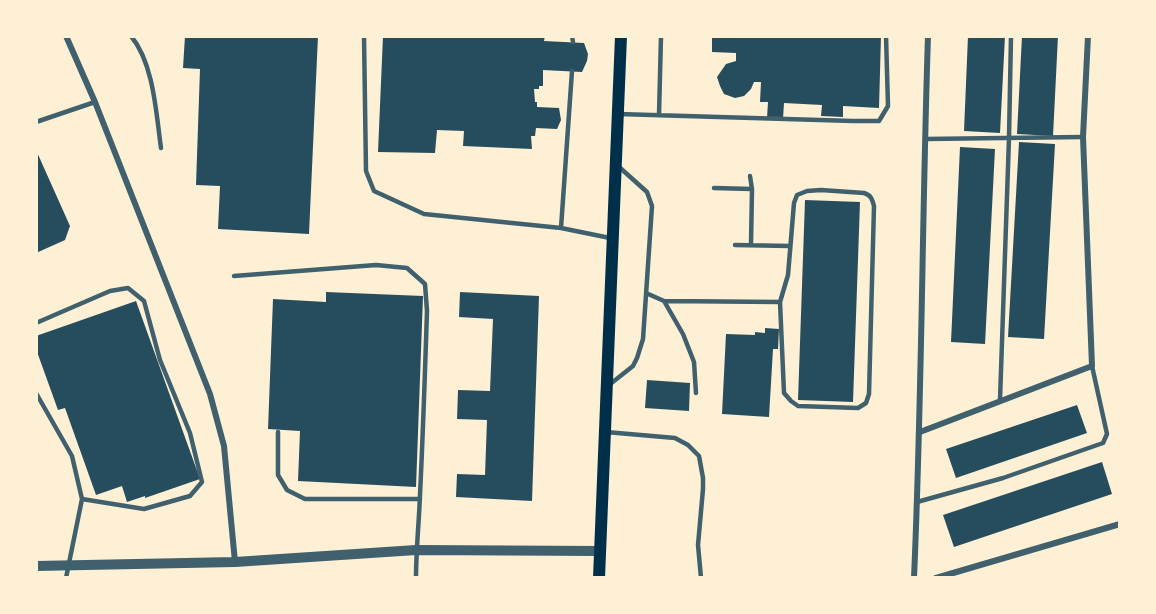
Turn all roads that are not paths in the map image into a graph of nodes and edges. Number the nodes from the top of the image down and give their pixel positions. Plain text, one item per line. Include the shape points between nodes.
1 (66, 36) edge
2 (131, 36) edge
3 (364, 36) edge
4 (572, 36) edge
5 (621, 36) edge
6 (661, 36) edge
7 (886, 36) edge
8 (928, 36) edge
9 (1011, 36) edge
10 (1088, 36) edge
11 (573, 42) dead end
12 (572, 71) dead end
13 (95, 102) junction
14 (617, 114) junction
15 (659, 115) junction
16 (36, 123) edge
17 (1083, 137) junction
18 (1009, 138) junction
19 (925, 139) junction
20 (161, 148) dead end
21 (616, 164) junction
22 (750, 176) dead end
23 (714, 188) dead end
24 (752, 189) junction
25 (561, 228) junction
26 (613, 238) junction
27 (735, 244) dead end
28 (751, 244) junction
29 (790, 246) junction
30 (234, 276) dead end
31 (646, 293) junction
32 (664, 301) junction
33 (780, 302) junction
34 (36, 323) edge
35 (1092, 366) junction
36 (607, 386) junction
37 (36, 393) edge
38 (696, 393) dead end
39 (1000, 400) junction
40 (604, 431) junction
41 (278, 432) dead end
42 (920, 432) junction
43 (82, 499) junction
44 (420, 499) junction
45 (917, 502) junction
46 (1120, 524) edge
47 (416, 550) junction
48 (599, 550) junction
49 (235, 562) junction
50 (36, 566) edge
51 (68, 566) junction
52 (66, 578) edge
53 (416, 578) edge
54 (599, 578) edge
55 (701, 578) edge
56 (914, 578) edge
57 (936, 578) edge

1 - 13 street
2 - 20 lane via 151,77
3 - 25 lane via 366,171 374,191 424,214
4 - 11 lane
5 - 14 main road
6 - 15 lane
7 - 15 lane via 888,106 879,121
8 - 19 street
9 - 18 lane
10 - 17 street
12 - 25 lane
13 - 16 lane
13 - 49 street via 210,394 224,446
14 - 15 lane
14 - 21 main road
17 - 18 lane
17 - 35 street
18 - 19 lane
18 - 39 lane
19 - 42 street
21 - 26 main road
21 - 31 lane via 647,192 652,206
22 - 24 lane
23 - 24 lane
24 - 28 lane
25 - 26 lane
26 - 36 main road
27 - 28 lane
28 - 29 lane
29 - 33 lane via 788,275
29 - 33 lane via 797,195 821,189 864,193 872,198 866,403 858,408 798,406 784,393
30 - 44 lane via 376,265 407,268 425,284
31 - 32 lane
31 - 36 lane via 643,339 637,358 633,366
32 - 33 lane
32 - 38 lane via 694,362
34 - 43 lane via 110,291 128,288 144,301 160,360 190,433 202,482 190,496 144,509
35 - 39 street
35 - 45 lane via 1107,434 1103,443 1003,478
36 - 40 main road
37 - 43 lane via 72,456
39 - 42 street
40 - 48 main road
40 - 55 lane via 675,438 699,456 703,478 698,545
41 - 44 lane via 278,475 287,490 305,499
42 - 45 street
43 - 51 lane
44 - 47 lane
45 - 56 street
46 - 57 street
47 - 48 street
47 - 49 street
47 - 53 lane
48 - 54 main road
49 - 51 street
50 - 51 street
51 - 52 lane

